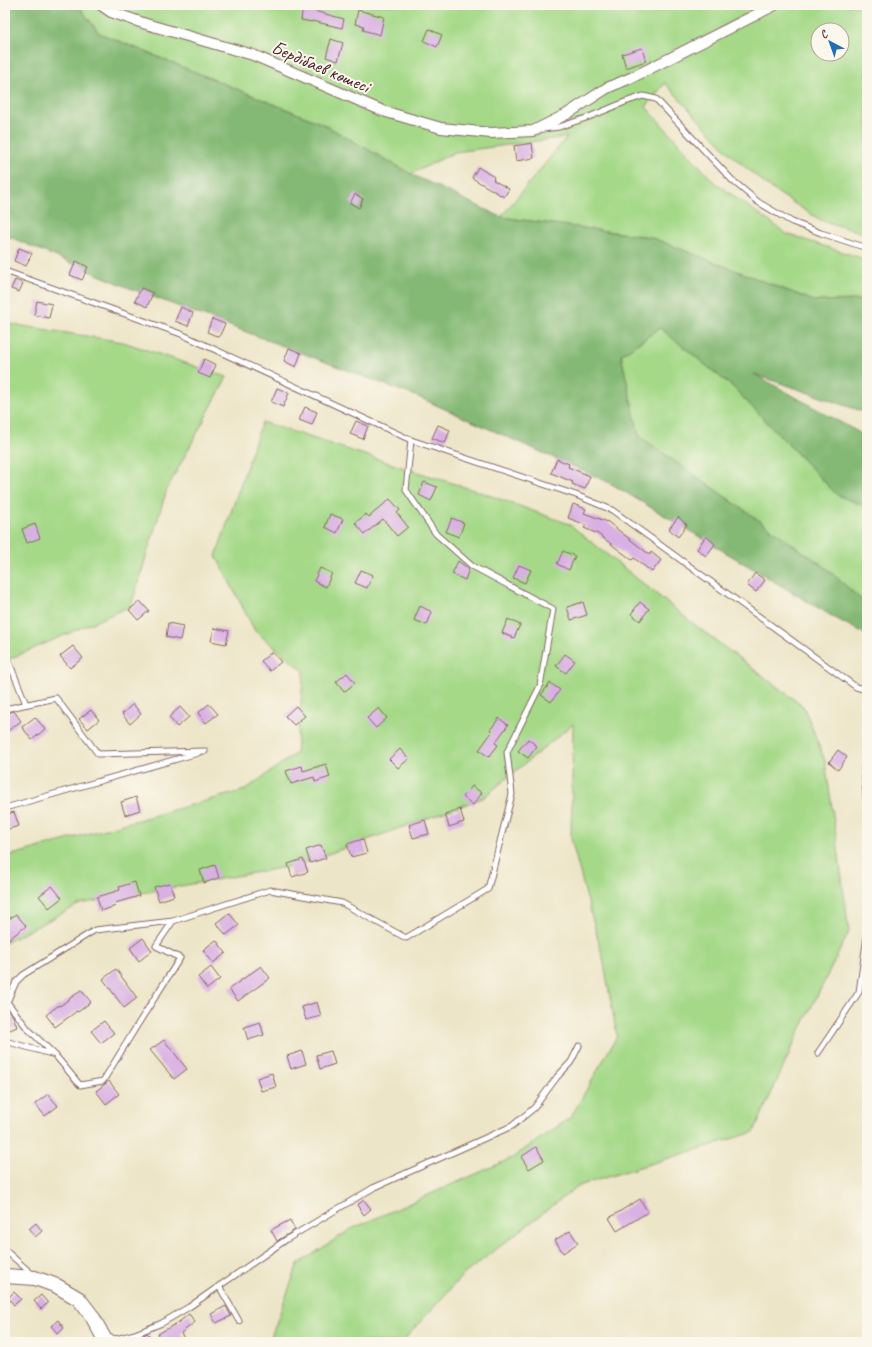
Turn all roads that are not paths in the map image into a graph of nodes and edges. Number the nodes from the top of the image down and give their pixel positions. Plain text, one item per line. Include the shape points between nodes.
1 (101, 5) edge
2 (775, 5) edge
3 (532, 131) junction
4 (867, 248) edge
5 (5, 271) edge
6 (411, 440) junction
7 (5, 652) edge
8 (867, 690) edge
9 (26, 704) junction
10 (5, 709) edge
11 (866, 767) edge
12 (5, 808) edge
13 (867, 810) edge
14 (173, 921) junction
15 (867, 936) edge
16 (5, 1041) edge
17 (579, 1046) dead end
18 (818, 1053) dead end
19 (55, 1055) junction
20 (5, 1250) edge
21 (5, 1276) edge
22 (35, 1278) junction
23 (219, 1286) junction
24 (239, 1321) dead end
25 (105, 1339) edge

1 - 3 street, Бердібаев көшесі via 111,12 146,24 253,55 383,111 441,128 491,133
2 - 3 street via 607,88 567,114
3 - 4 lane via 559,127 643,96 656,99 732,180 758,202 792,222
5 - 6 lane via 181,334
6 - 8 lane via 576,495 612,510 856,687
6 - 14 lane via 406,490 436,534 472,566 553,609 540,686 507,752 512,794 488,889 406,938 342,903 270,890
7 - 9 lane
9 - 10 lane
9 - 12 lane via 56,698 98,754 205,751
11 - 13 lane
14 - 19 lane via 156,946 180,958 103,1081 80,1085
14 - 19 lane via 96,930 23,975 16,982 8,1002 28,1029
15 - 18 lane via 860,992
16 - 19 lane
17 - 23 lane via 571,1062 534,1108 512,1126 373,1188 287,1239
20 - 22 lane
21 - 22 street
22 - 25 street via 57,1286 79,1299
23 - 24 lane
23 - 25 lane via 162,1323 129,1336

